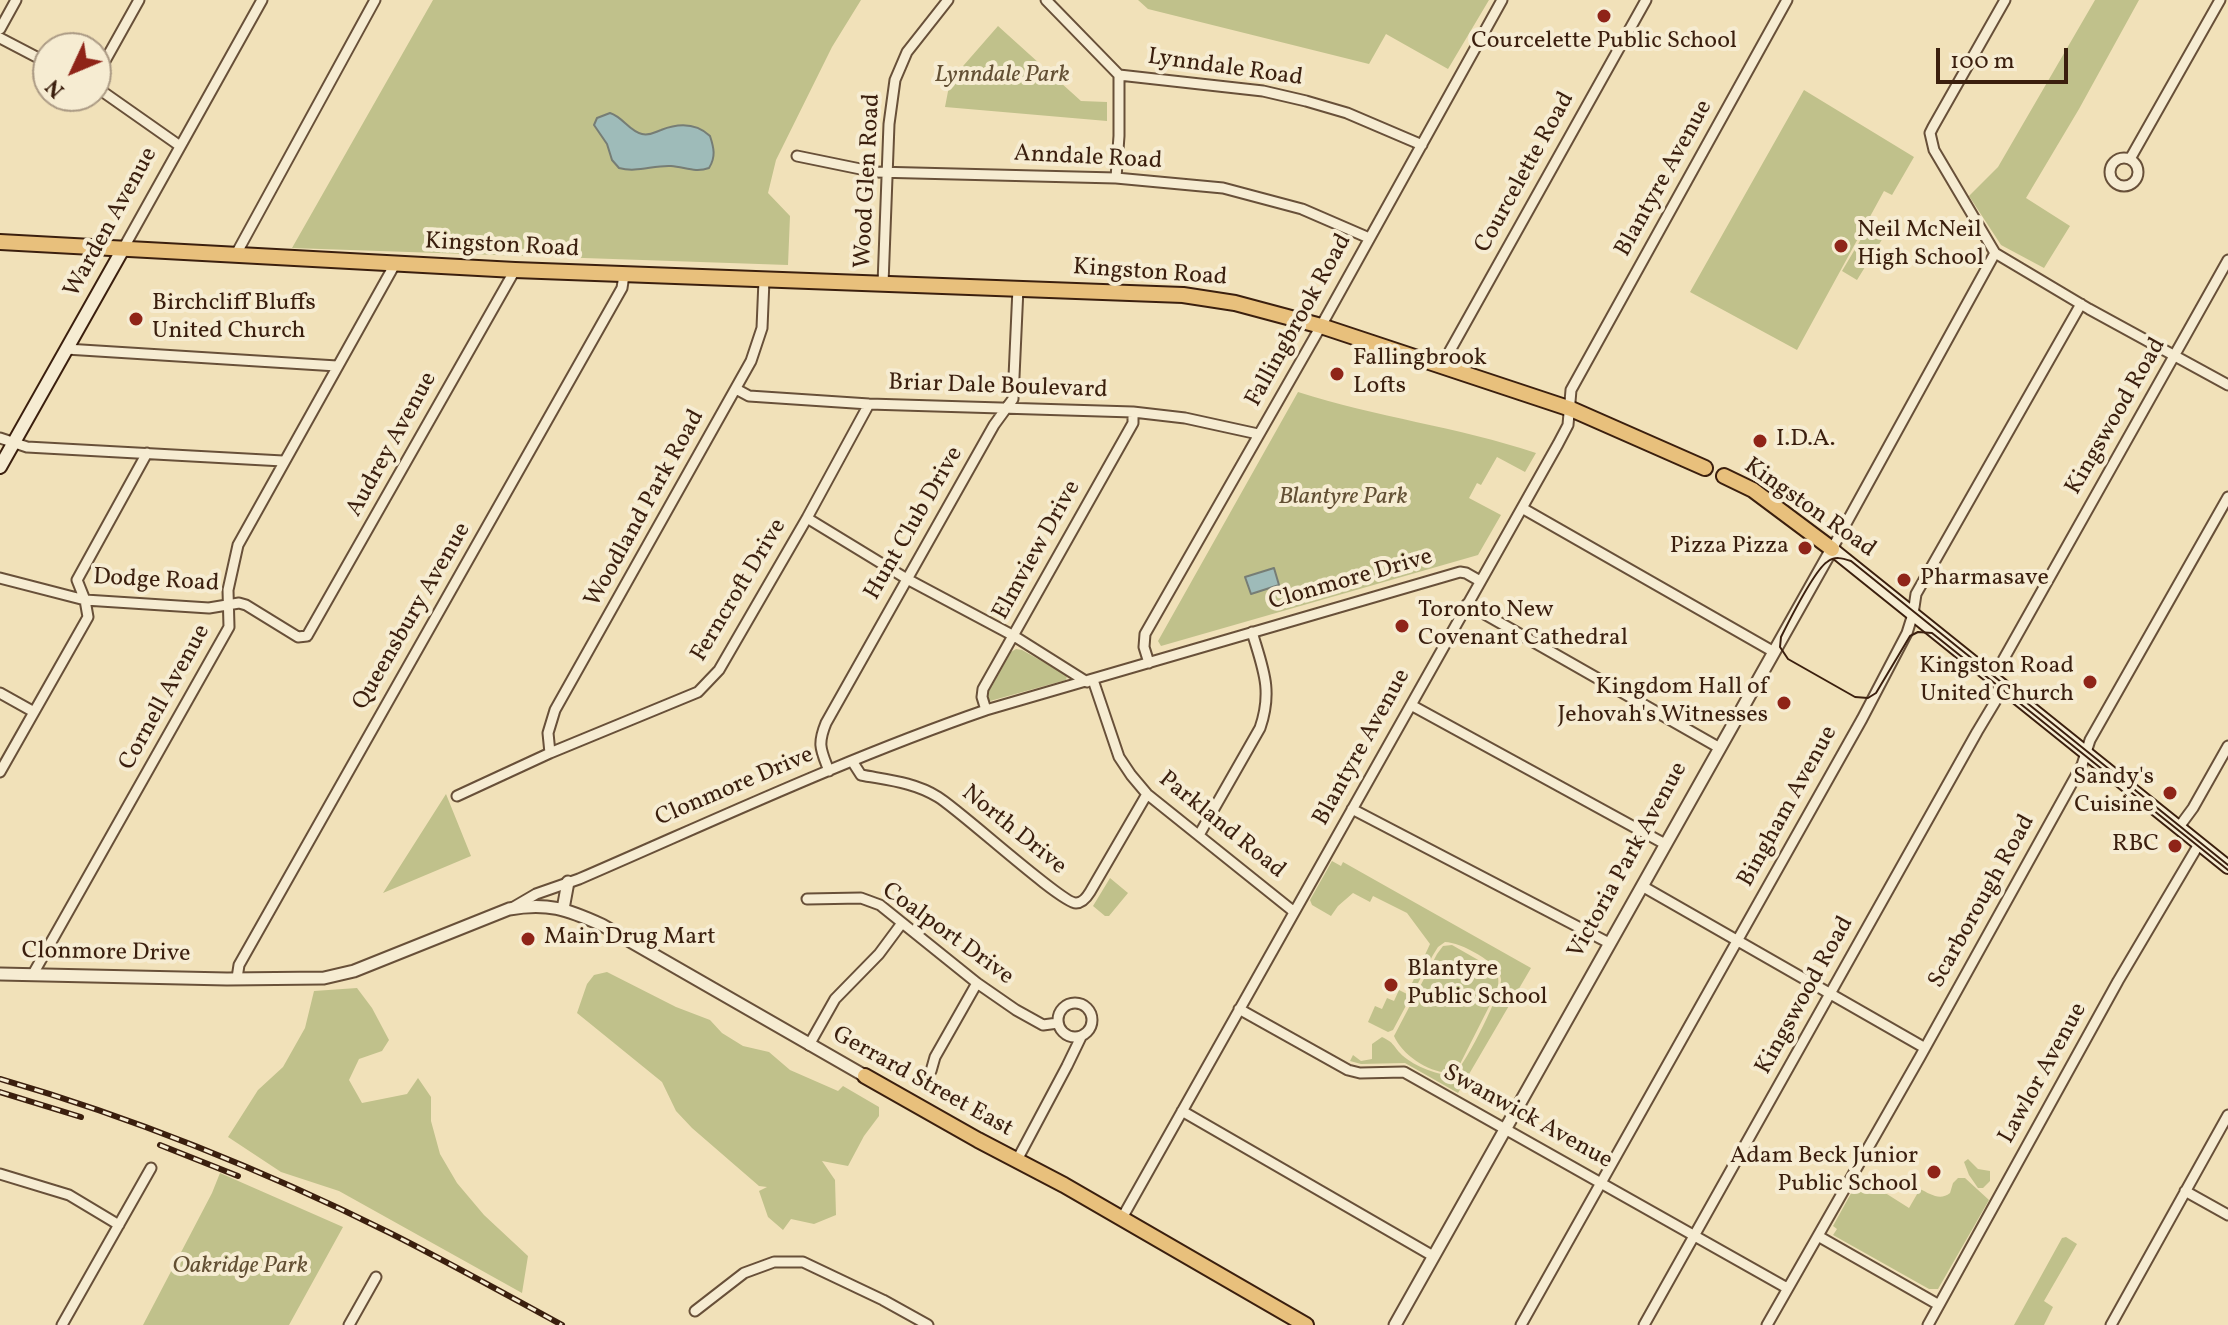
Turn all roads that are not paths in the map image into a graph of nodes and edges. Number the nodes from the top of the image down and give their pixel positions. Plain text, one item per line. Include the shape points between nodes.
1 (16, 0) edge
2 (139, 0) edge
3 (262, 0) edge
4 (375, 0) edge
5 (948, 0) edge
6 (1046, 0) edge
7 (1502, 0) edge
8 (1646, 0) edge
9 (1787, 0) edge
10 (2005, 0) edge
11 (2220, 0) edge
12 (0, 29) edge
13 (0, 38) edge
14 (112, 48) edge
15 (32, 55) edge
16 (1119, 75) junction
17 (112, 98) edge
18 (1422, 145) junction
19 (180, 146) junction
20 (797, 156) dead end
21 (2130, 159) dead end
22 (887, 172) junction
23 (1116, 178) junction
24 (1369, 238) junction
25 (0, 242) edge
26 (123, 249) junction
27 (1995, 253) junction
28 (235, 256) junction
29 (2228, 260) edge
30 (395, 264) junction
31 (515, 270) junction
32 (624, 275) junction
33 (764, 280) junction
34 (883, 284) junction
35 (1018, 288) junction
36 (2081, 304) junction
37 (1321, 326) junction
38 (66, 349) junction
39 (2175, 356) junction
40 (1442, 365) junction
41 (337, 366) junction
42 (2228, 385) edge
43 (736, 389) junction
44 (869, 404) junction
45 (1007, 407) junction
46 (1571, 409) junction
47 (1133, 412) junction
48 (1258, 434) junction
49 (0, 438) edge
50 (13, 443) junction
51 (147, 453) junction
52 (283, 461) junction
53 (0, 467) edge
54 (1705, 468) joint
55 (1724, 476) joint
56 (2228, 497) edge
57 (1522, 508) junction
58 (807, 518) junction
59 (1832, 549) junction
60 (0, 578) edge
61 (907, 579) junction
62 (1480, 581) junction
63 (85, 600) junction
64 (1467, 604) junction
65 (227, 607) junction
66 (1913, 614) junction
67 (1252, 632) junction
68 (1014, 636) junction
69 (304, 637) joint
70 (1774, 652) junction
71 (1149, 663) junction
72 (1993, 678) junction
73 (1090, 681) junction
74 (2004, 687) junction
75 (0, 693) edge
76 (1411, 705) junction
77 (986, 710) junction
78 (34, 712) junction
79 (2228, 746) edge
80 (1718, 747) junction
81 (2085, 752) junction
82 (550, 753) junction
83 (852, 761) junction
84 (829, 771) junction
85 (0, 772) edge
86 (1147, 794) junction
87 (457, 796) dead end
88 (1352, 809) junction
89 (2179, 827) junction
90 (1199, 835) junction
91 (1665, 844) junction
92 (2199, 844) junction
93 (2228, 867) edge
94 (568, 882) junction
95 (1642, 886) junction
96 (807, 899) dead end
97 (509, 909) junction
98 (563, 909) junction
99 (1293, 911) junction
100 (902, 923) junction
101 (1738, 940) junction
102 (1609, 943) junction
103 (0, 974) edge
104 (33, 974) junction
105 (237, 978) junction
106 (977, 983) junction
107 (1831, 993) junction
108 (1239, 1009) junction
109 (1058, 1023) junction
110 (1081, 1037) junction
111 (809, 1045) junction
112 (1925, 1048) junction
113 (931, 1071) dead end
114 (865, 1076) joint
115 (1182, 1111) junction
116 (2228, 1115) edge
117 (1504, 1128) junction
118 (1017, 1160) junction
119 (151, 1168) dead end
120 (0, 1174) edge
121 (1601, 1182) junction
122 (2185, 1191) junction
123 (2228, 1215) edge
124 (1122, 1218) junction
125 (119, 1225) junction
126 (1693, 1236) junction
127 (1818, 1236) junction
128 (1433, 1256) junction
129 (376, 1277) dead end
130 (1787, 1288) junction
131 (1939, 1305) junction
132 (695, 1311) dead end
133 (62, 1325) edge
134 (349, 1325) edge
135 (928, 1325) edge
136 (1306, 1325) edge
137 (1395, 1325) edge
138 (1521, 1325) edge
139 (1644, 1325) edge
140 (1767, 1325) edge
141 (1928, 1325) edge
142 (2111, 1325) edge

1 - 12 street
2 - 14 street
3 - 19 street, Warden Avenue
4 - 28 street
5 - 22 street, Wood Glen Road via 907,52 895,80
6 - 16 street, Lynndale Road
7 - 18 street, Fallingbrook Road
8 - 40 street, Courcelette Road
9 - 46 street, Blantyre Avenue via 1571,390
10 - 27 street via 1930,133 1934,150
11 - 21 street
13 - 15 street
16 - 18 street, Lynndale Road via 1278,94 1347,113
16 - 23 street
17 - 19 street
18 - 24 street, Fallingbrook Road
19 - 26 street, Warden Avenue
20 - 22 street, Anndale Road
22 - 23 street, Anndale Road
22 - 34 street, Wood Glen Road
23 - 24 street, Anndale Road via 1223,188 1302,209
24 - 37 street, Fallingbrook Road
25 - 26 main road, Kingston Road
26 - 28 main road, Kingston Road
26 - 38 main road, Warden Avenue
27 - 36 street
27 - 59 street, Victoria Park Avenue
28 - 30 main road, Kingston Road
29 - 39 street, Kingswood Road
30 - 31 main road, Kingston Road
30 - 41 street, Cornell Avenue
31 - 32 main road, Kingston Road
31 - 69 street, Audrey Avenue
32 - 33 main road, Kingston Road
32 - 105 street, Queensbury Avenue via 623,286 239,965
33 - 34 main road, Kingston Road
33 - 43 street, Woodland Park Road via 762,328
34 - 35 main road, Kingston Road
35 - 37 main road, Kingston Road via 1209,298
35 - 45 street, Hunt Club Drive via 1013,399
36 - 39 street
36 - 66 street, Bingham Avenue via 1923,582
37 - 40 main road, Kingston Road
37 - 48 street, Fallingbrook Road
38 - 41 street
38 - 50 main road, Warden Avenue
39 - 42 street
39 - 72 street, Kingswood Road
40 - 46 main road, Kingston Road
41 - 52 street, Cornell Avenue
43 - 44 street, Briar Dale Boulevard via 749,396
43 - 82 street, Woodland Park Road via 555,710 548,733
44 - 45 street, Briar Dale Boulevard
44 - 58 street, Ferncroft Drive
45 - 47 street, Briar Dale Boulevard
45 - 61 street, Hunt Club Drive
46 - 54 main road, Kingston Road
46 - 57 street, Blantyre Avenue via 1568,425
47 - 48 street, Briar Dale Boulevard
47 - 68 street, Elmview Drive via 1133,423
48 - 71 street, Fallingbrook Road via 1145,634
49 - 50 street
50 - 51 street
50 - 53 main road, Warden Avenue
51 - 52 street
51 - 63 street via 77,580
52 - 65 street, Cornell Avenue via 238,545
54 - 55 main road, Kingston Road
55 - 59 main road, Kingston Road via 1753,490
56 - 81 street, Scarborough Road
57 - 62 street, Blantyre Avenue
57 - 70 street
58 - 61 street
58 - 82 street, Ferncroft Drive via 715,676 698,692
59 - 66 main road, Kingston Road
59 - 70 street, Victoria Park Avenue
60 - 63 street, Dodge Road
61 - 68 street
61 - 84 street, Hunt Club Drive via 820,739
62 - 64 street, Blantyre Avenue
62 - 67 street, Clonmore Drive via 1460,572
63 - 65 street, Dodge Road
63 - 78 street via 88,617
64 - 76 street, Blantyre Avenue
64 - 80 street
65 - 69 street, Dodge Road via 246,605
65 - 104 street, Cornell Avenue via 229,627
66 - 72 main road, Kingston Road
66 - 101 street, Bingham Avenue via 1862,719
67 - 71 street, Clonmore Drive
67 - 90 street via 1266,679 1266,710
68 - 73 street
68 - 77 street, Elmview Drive via 982,691
70 - 80 street, Victoria Park Avenue
71 - 73 street, Clonmore Drive
72 - 74 main road, Kingston Road
73 - 77 street, Clonmore Drive
73 - 86 street, Parkland Road via 1117,753
74 - 81 main road, Kingston Road
74 - 107 street, Kingswood Road
75 - 78 street
76 - 88 street, Blantyre Avenue
76 - 91 street
77 - 83 street, Clonmore Drive
78 - 85 street
79 - 89 street
80 - 91 street, Victoria Park Avenue
81 - 89 main road, Kingston Road
81 - 112 street, Scarborough Road
82 - 87 street, Ferncroft Drive
83 - 84 street, Clonmore Drive
83 - 86 street, North Drive via 861,775 905,782 939,797 1051,889 1077,903 1090,892
84 - 94 street, Clonmore Drive
86 - 90 street, Parkland Road
88 - 99 street, Blantyre Avenue
88 - 102 street
89 - 92 main road, Kingston Road
90 - 99 street, Parkland Road
91 - 95 street, Victoria Park Avenue
92 - 93 main road, Kingston Road
92 - 131 street, Lawlor Avenue
94 - 97 street, Clonmore Drive
94 - 98 street
95 - 101 street
95 - 102 street, Victoria Park Avenue
96 - 100 street, Coalport Drive via 861,898
97 - 98 street, Gerrard Street East
97 - 105 street, Clonmore Drive via 351,972 324,978
98 - 111 street, Gerrard Street East
99 - 108 street, Blantyre Avenue
100 - 106 street, Coalport Drive
100 - 111 street via 835,999
101 - 107 street
101 - 121 street, Bingham Avenue
102 - 117 street, Victoria Park Avenue
103 - 104 street, Clonmore Drive
104 - 105 street, Clonmore Drive
106 - 109 street, Coalport Drive via 1043,1025
106 - 113 street
107 - 112 street
107 - 126 street, Kingswood Road
108 - 115 street, Blantyre Avenue
108 - 117 street, Swanwick Avenue via 1344,1069 1404,1072
109 - 110 street, Coalport Drive via 1063,1033
109 - 110 street via 1068,1004 1084,1005 1092,1014 1092,1025
110 - 118 street
111 - 114 street, Gerrard Street East
112 - 127 street, Scarborough Road
114 - 118 main road, Gerrard Street East
115 - 124 street, Blantyre Avenue
115 - 128 street
116 - 122 street
117 - 121 street, Swanwick Avenue
117 - 128 street, Victoria Park Avenue
118 - 124 main road, Gerrard Street East
119 - 125 street
120 - 125 street via 69,1195
121 - 126 street, Swanwick Avenue
121 - 138 street, Bingham Avenue
122 - 123 street
122 - 142 street
124 - 136 main road, Gerrard Street East
125 - 133 street
126 - 130 street, Swanwick Avenue
126 - 139 street, Kingswood Road
127 - 130 street, Scarborough Road
127 - 131 street
128 - 137 street, Victoria Park Avenue
129 - 134 street
130 - 140 street, Scarborough Road
131 - 141 street, Lawlor Avenue
132 - 135 street via 744,1273 774,1262 803,1262

